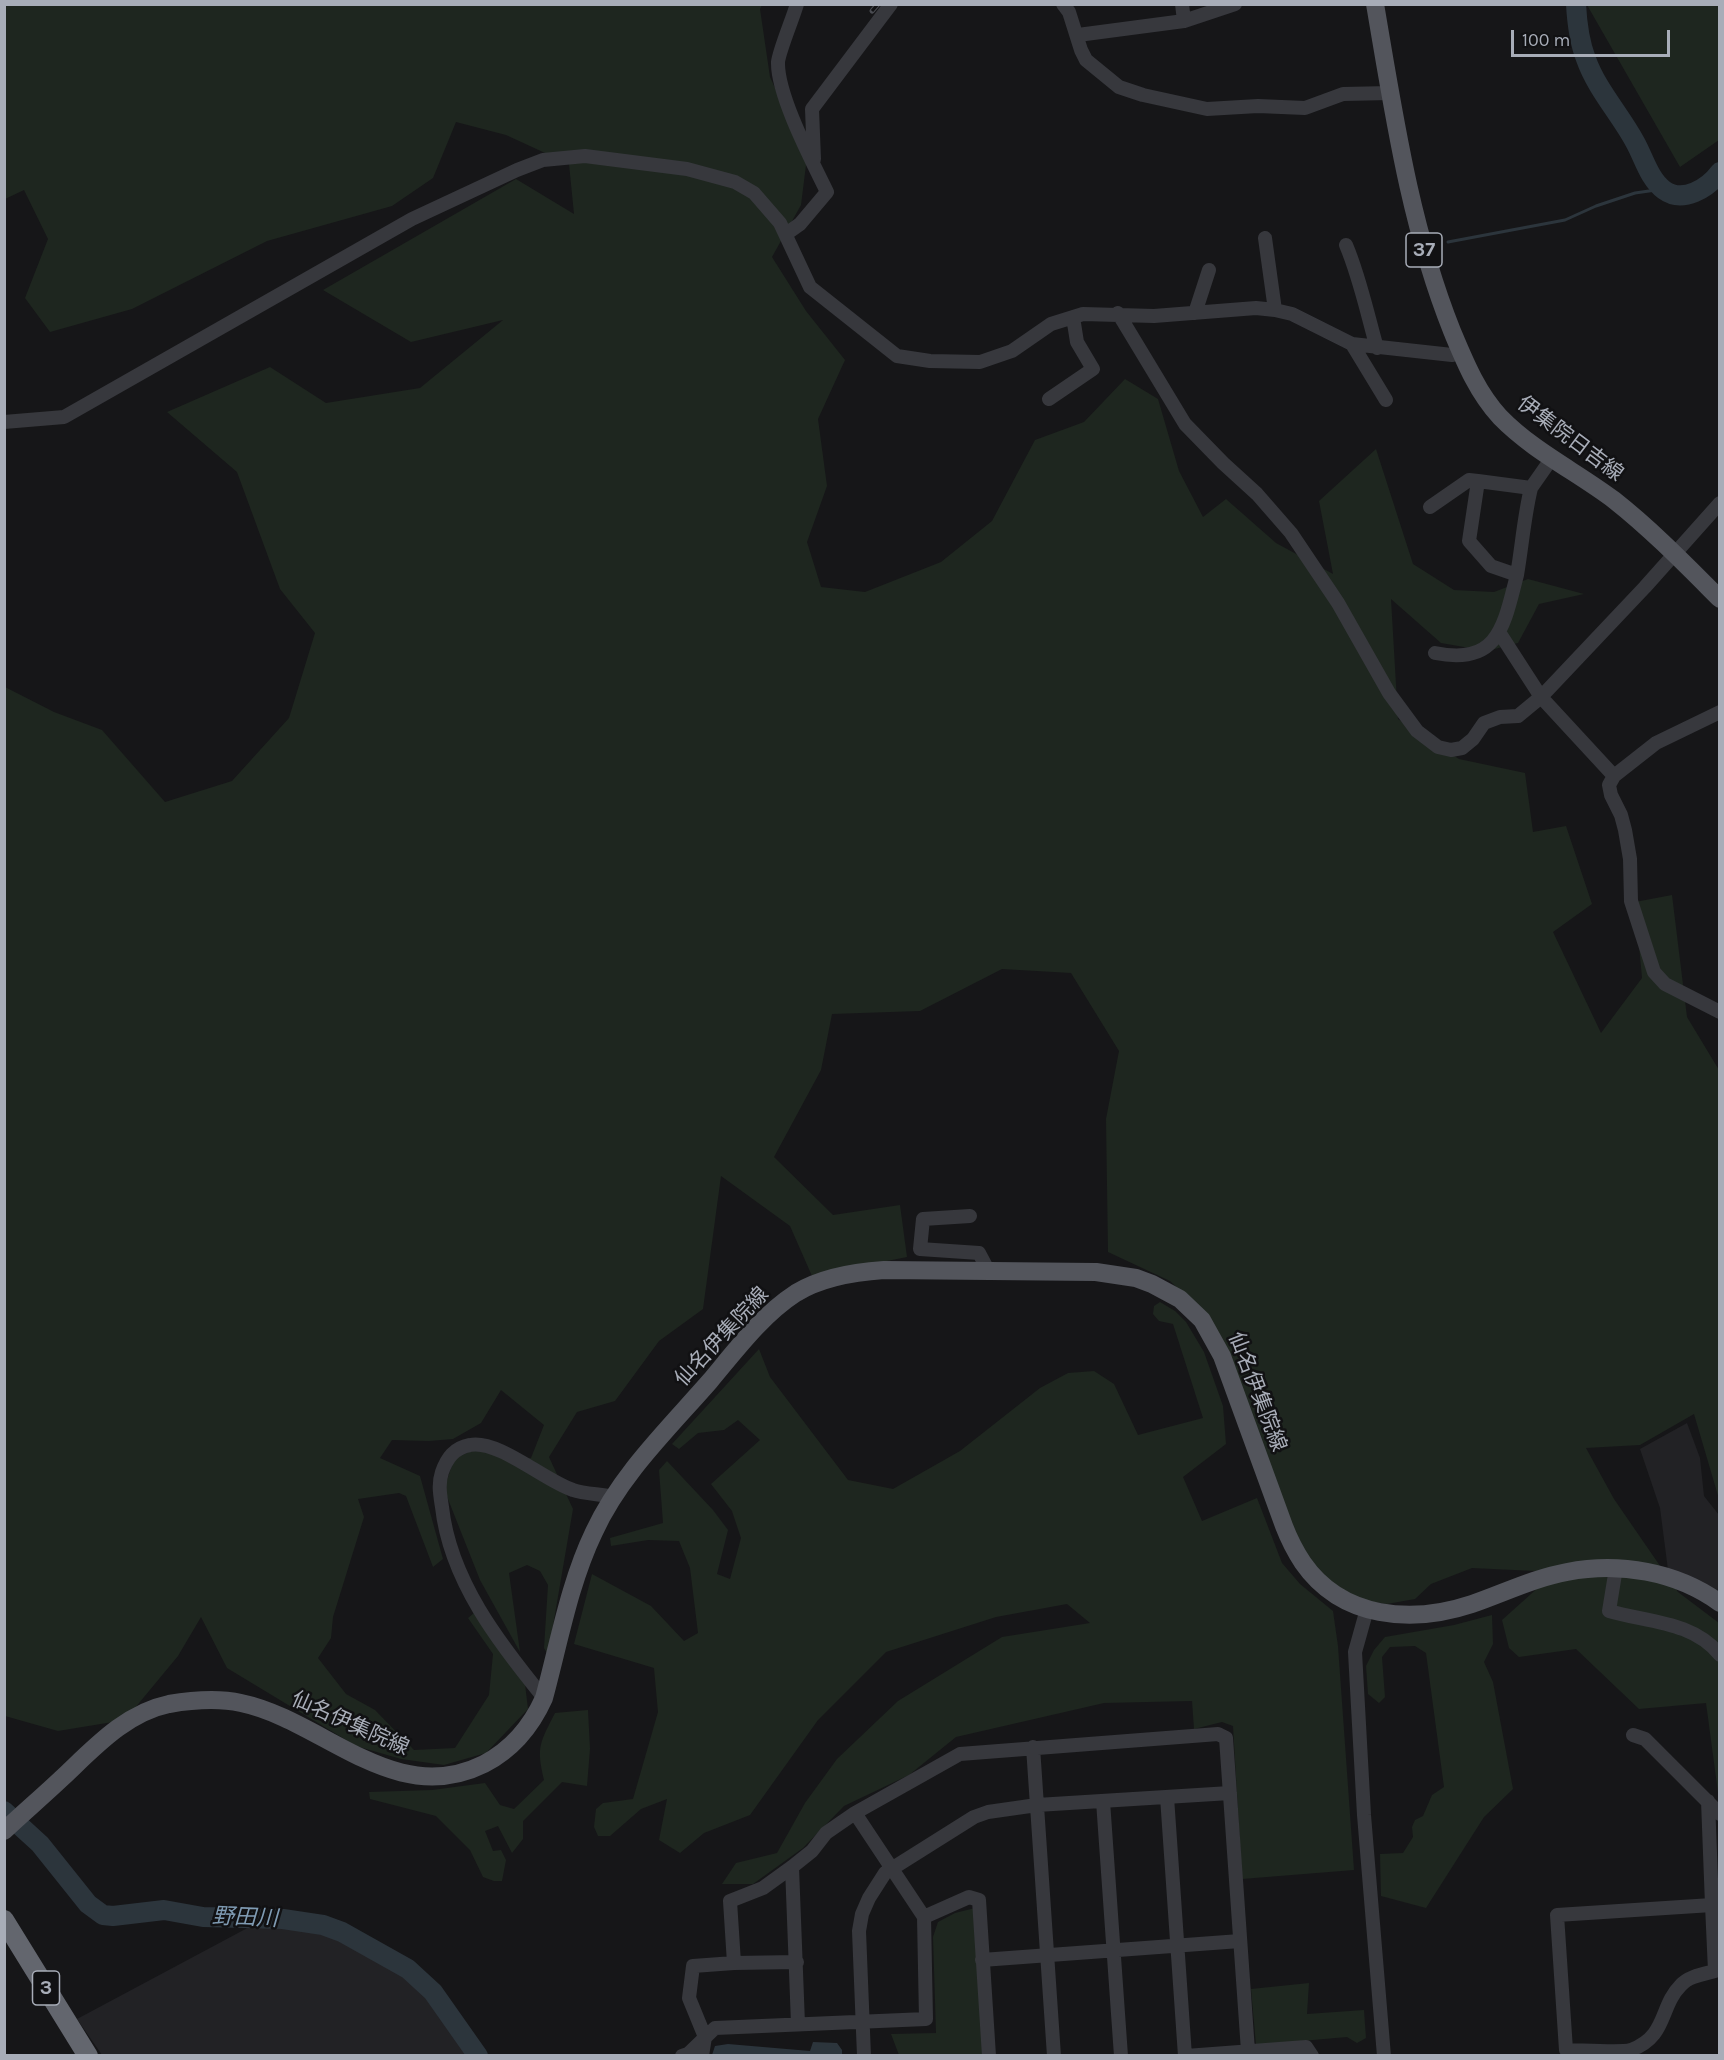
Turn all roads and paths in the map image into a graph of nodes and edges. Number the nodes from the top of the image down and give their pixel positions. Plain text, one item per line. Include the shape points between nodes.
1 (797, 4) edge
2 (891, 4) edge
3 (1063, 4) edge
4 (1182, 4) edge
5 (1234, 4) edge
6 (1375, 4) edge
7 (1184, 21) junction
8 (1078, 35) junction
9 (1390, 93) junction
10 (814, 165) junction
11 (786, 234) junction
12 (1265, 238) dead end
13 (1347, 246) dead end
14 (1209, 270) dead end
15 (1275, 310) junction
16 (1118, 313) junction
17 (1195, 314) junction
18 (1073, 317) junction
19 (1352, 344) junction
20 (1377, 348) junction
21 (1461, 352) junction
22 (1049, 399) dead end
23 (1386, 400) dead end
24 (4, 422) edge
25 (1552, 458) junction
26 (1478, 481) junction
27 (1531, 488) junction
28 (1719, 503) edge
29 (1430, 507) dead end
30 (1675, 553) junction
31 (1517, 575) junction
32 (1719, 599) edge
33 (1499, 632) junction
34 (1435, 653) dead end
35 (1541, 697) junction
36 (1719, 712) edge
37 (1614, 776) junction
38 (1719, 1012) edge
39 (970, 1216) dead end
40 (988, 1270) junction
41 (614, 1497) junction
42 (1616, 1568) junction
43 (1719, 1603) edge
44 (1367, 1609) junction
45 (1719, 1655) edge
46 (544, 1698) junction
47 (1633, 1735) dead end
48 (1034, 1748) junction
49 (1230, 1793) junction
50 (1167, 1797) junction
51 (1103, 1801) junction
52 (1708, 1801) junction
53 (1037, 1805) junction
54 (855, 1813) junction
55 (1719, 1814) edge
56 (6, 1830) edge
57 (792, 1868) junction
58 (891, 1869) junction
59 (1712, 1905) junction
60 (924, 1917) junction
61 (4, 1920) edge
62 (1240, 1941) junction
63 (1177, 1946) junction
64 (1114, 1950) junction
65 (1047, 1955) junction
66 (982, 1960) junction
67 (797, 1962) junction
68 (734, 1963) junction
69 (1717, 1971) edge
70 (862, 2023) junction
71 (798, 2024) junction
72 (705, 2037) junction
73 (1248, 2051) junction
74 (88, 2055) edge
75 (682, 2055) edge
76 (702, 2055) edge
77 (864, 2055) edge
78 (989, 2055) edge
79 (1054, 2055) edge
80 (1121, 2055) edge
81 (1185, 2055) edge
82 (1312, 2055) edge
83 (1384, 2055) edge

1 - 10 street via 778,61 783,89
2 - 10 street via 812,109
3 - 8 street
4 - 7 street
5 - 7 street
6 - 9 main road, 伊集院日吉線 / 37
7 - 8 street
8 - 9 street via 1086,60 1119,87 1207,110 1305,108 1343,94
9 - 21 main road, 伊集院日吉線 / 37 via 1417,228
10 - 11 street via 827,192 800,224
11 - 18 street via 810,287 897,356 980,362 1012,351 1051,324
11 - 24 street via 761,200 735,182 687,169 585,156 543,160 412,219 64,417
12 - 15 street
13 - 20 street via 1358,272
14 - 17 street
15 - 17 street
15 - 19 street via 1293,314
16 - 17 street
16 - 18 street
16 - 35 street via 1185,424 1292,533 1338,603 1389,693 1417,731 1438,747 1462,748 1484,723 1518,716
18 - 22 street via 1077,342 1093,369
19 - 20 street
19 - 23 street
20 - 21 street via 1452,355
21 - 25 main road, 伊集院日吉線 / 37 via 1484,399
25 - 27 street
25 - 30 main road, 伊集院日吉線 / 37 via 1613,499
26 - 27 street
26 - 29 street via 1469,480
26 - 31 street via 1468,540 1491,566
27 - 31 street
28 - 30 street
30 - 32 main road, 伊集院日吉線 / 37
30 - 35 street
31 - 33 street
33 - 34 street via 1484,649 1475,652 1450,656
33 - 35 street
35 - 37 street
36 - 37 street via 1656,743
37 - 38 street via 1609,785 1625,830 1631,901 1654,972 1665,984
39 - 40 street via 923,1219 920,1249 980,1253
40 - 41 main road, 仙名伊集院線 via 865,1272 828,1279 798,1292 753,1331
40 - 44 main road, 仙名伊集院線 via 1116,1274 1152,1284 1191,1308 1222,1356 1295,1551 1328,1588
41 - 46 main road, 仙名伊集院線 via 584,1555
41 - 46 street via 575,1491 501,1451 482,1445 457,1449 447,1459 439,1481 445,1532 459,1571 484,1617
42 - 43 main road, 仙名伊集院線 via 1678,1580
42 - 44 main road, 仙名伊集院線 via 1548,1576 1434,1613 1402,1616
42 - 45 street via 1609,1611 1689,1631
44 - 83 street via 1355,1652
46 - 56 main road, 仙名伊集院線 via 528,1727 505,1751 468,1771 432,1777 374,1764 281,1717 242,1703 203,1700 169,1704 138,1715 106,1738
47 - 52 street via 1645,1738
48 - 49 street via 1218,1734 1226,1738
48 - 53 street
48 - 54 street via 960,1754
49 - 50 street
49 - 62 street
50 - 51 street
50 - 63 street
51 - 53 street
51 - 64 street
52 - 55 street
52 - 59 street
53 - 58 street via 974,1817
53 - 65 street
54 - 57 street via 826,1833
54 - 58 street
57 - 67 street
57 - 68 street via 763,1888 730,1901
58 - 60 street
58 - 70 street via 879,1881 862,1914
59 - 69 street
59 - 69 street via 1557,1915 1566,2050 1630,2051 1651,2038 1682,1983
60 - 66 street via 969,1897 979,1900
60 - 70 street via 926,2019
61 - 74 highway, 3
62 - 63 street
62 - 73 street
63 - 64 street
63 - 81 street
64 - 65 street
64 - 80 street
65 - 66 street
65 - 79 street
66 - 78 street
67 - 68 street
67 - 71 street
68 - 72 street via 693,1966 689,1998
70 - 71 street
70 - 77 street
71 - 72 street via 715,2028
72 - 75 street
72 - 76 street
73 - 81 street
73 - 82 street via 1306,2047

